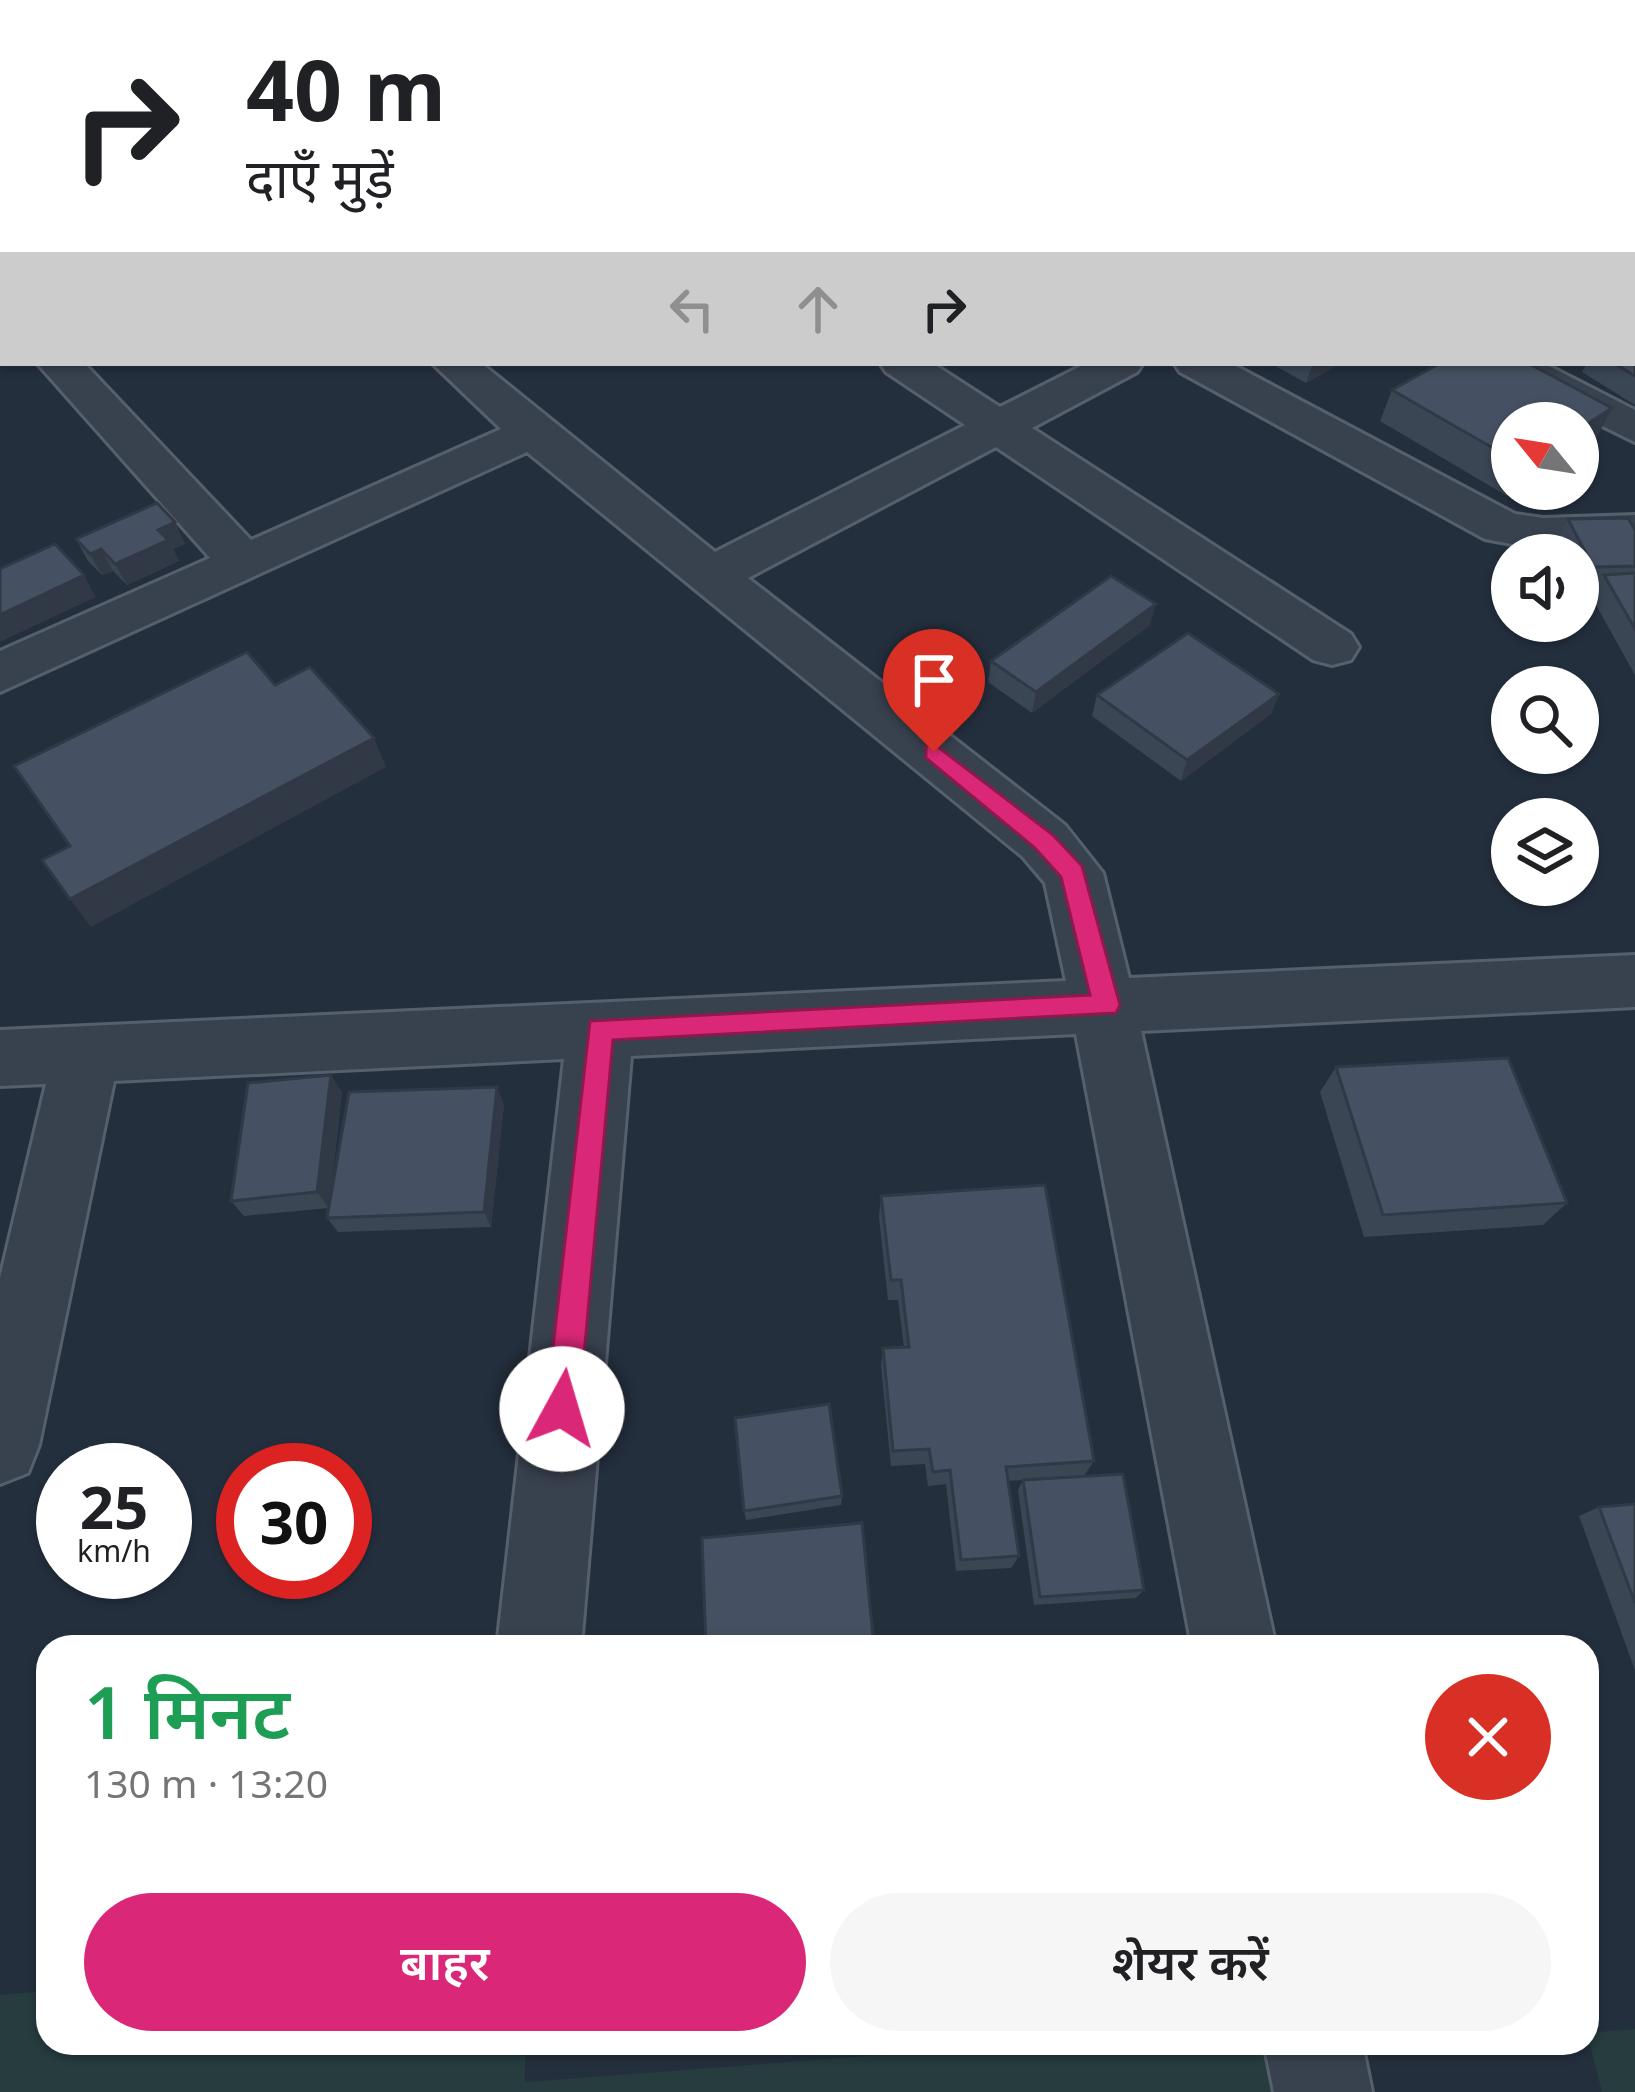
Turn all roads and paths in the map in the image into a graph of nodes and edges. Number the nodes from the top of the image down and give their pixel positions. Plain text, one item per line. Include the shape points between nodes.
1 (62, 366) edge
2 (457, 366) edge
3 (907, 366) edge
4 (1115, 366) edge
5 (1202, 366) edge
6 (1515, 366) edge
7 (997, 424) junction
8 (1635, 428) edge
9 (532, 432) junction
10 (1635, 532) edge
11 (242, 561) junction
12 (713, 574) junction
13 (1332, 647) dead end
14 (0, 673) edge
15 (1626, 999) edge
16 (1106, 1005) junction
17 (600, 1029) junction
18 (86, 1054) junction
19 (0, 1058) edge
20 (0, 1445) edge
21 (540, 1635) edge
22 (1232, 1635) edge
23 (1315, 2055) edge
24 (1323, 2092) edge

1 - 11 street
2 - 9 street
3 - 7 street
4 - 7 street
5 - 10 street via 1503,528
6 - 8 street
7 - 12 street
7 - 13 street
9 - 11 street
9 - 12 street
11 - 14 street
12 - 16 street via 1044,841 1073,873
15 - 16 street
16 - 17 street
16 - 22 street
17 - 18 street
17 - 21 street
18 - 19 street
18 - 20 street
23 - 24 street

